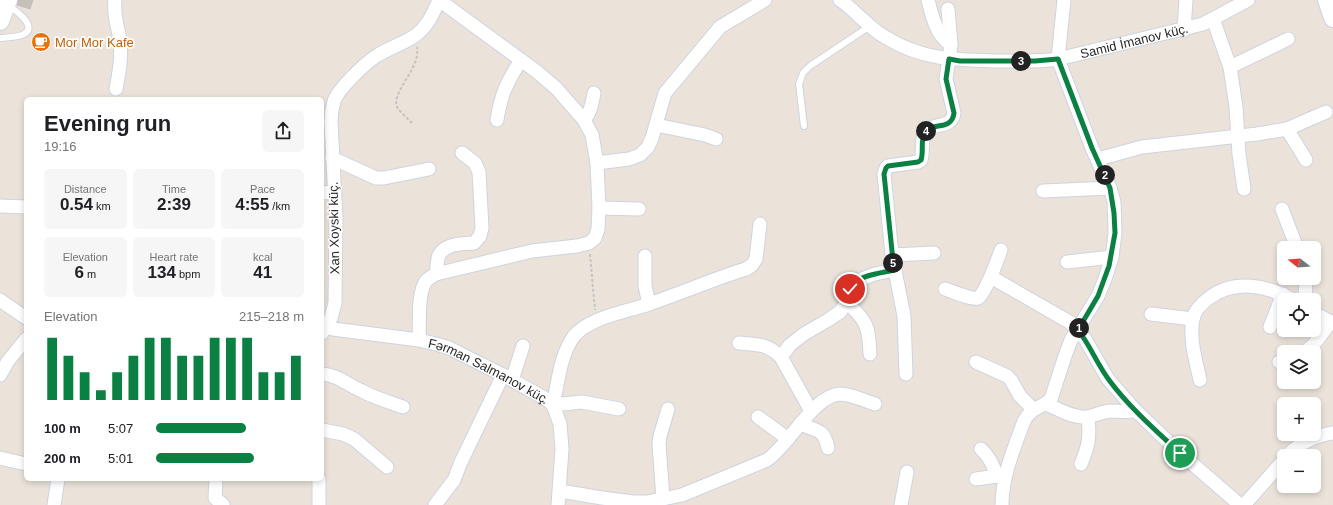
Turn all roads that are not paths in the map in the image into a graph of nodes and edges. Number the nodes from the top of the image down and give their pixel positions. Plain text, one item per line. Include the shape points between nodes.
1 (115, 0) edge
2 (439, 0) edge
3 (765, 0) edge
4 (840, 0) edge
5 (928, 0) edge
6 (1064, 0) edge
7 (1186, 0) edge
8 (1248, 0) edge
9 (1327, 0) edge
10 (6, 1) edge
11 (948, 10) dead end
12 (1333, 18) edge
13 (1213, 19) junction
14 (0, 21) edge
15 (870, 26) junction
16 (1184, 30) junction
17 (0, 38) edge
18 (1288, 39) dead end
19 (951, 45) junction
20 (949, 59) junction
21 (1058, 59) junction
22 (521, 60) junction
23 (1230, 67) junction
24 (116, 89) dead end
25 (594, 93) dead end
26 (1326, 112) dead end
27 (497, 120) dead end
28 (584, 120) junction
29 (656, 125) junction
30 (804, 126) dead end
31 (1286, 129) junction
32 (1238, 136) junction
33 (716, 139) dead end
34 (462, 153) dead end
35 (332, 158) junction
36 (1098, 159) junction
37 (1306, 160) dead end
38 (597, 163) junction
39 (429, 168) dead end
40 (1110, 188) junction
41 (1244, 189) dead end
42 (1043, 190) dead end
43 (328, 193) edge
44 (0, 206) edge
45 (24, 207) edge
46 (599, 208) junction
47 (639, 208) dead end
48 (1282, 209) dead end
49 (760, 224) dead end
50 (1294, 241) edge
51 (1001, 250) dead end
52 (934, 252) dead end
53 (892, 255) junction
54 (645, 256) dead end
55 (1112, 257) junction
56 (1067, 262) dead end
57 (894, 270) junction
58 (436, 274) junction
59 (991, 277) junction
60 (945, 289) dead end
61 (1279, 293) edge
62 (0, 300) edge
63 (847, 302) junction
64 (649, 304) junction
65 (1151, 314) dead end
66 (1277, 315) edge
67 (1321, 316) edge
68 (24, 317) edge
69 (1193, 319) junction
70 (1332, 322) edge
71 (1270, 327) dead end
72 (324, 328) edge
73 (324, 329) edge
74 (1078, 330) junction
75 (419, 340) junction
76 (24, 341) edge
77 (740, 343) dead end
78 (1313, 345) edge
79 (523, 346) dead end
80 (870, 354) dead end
81 (781, 357) junction
82 (976, 362) dead end
83 (324, 374) edge
84 (906, 374) dead end
85 (0, 375) edge
86 (508, 378) junction
87 (1200, 380) dead end
88 (876, 404) dead end
89 (1046, 404) junction
90 (553, 405) junction
91 (402, 407) dead end
92 (619, 409) dead end
93 (668, 409) dead end
94 (1033, 409) junction
95 (1135, 410) junction
96 (811, 411) junction
97 (758, 417) dead end
98 (1088, 417) junction
99 (800, 424) junction
100 (324, 430) edge
101 (1333, 433) edge
102 (788, 439) junction
103 (828, 448) dead end
104 (981, 449) dead end
105 (1295, 449) edge
106 (0, 458) edge
107 (24, 464) edge
108 (1081, 464) dead end
109 (387, 467) dead end
110 (1277, 468) edge
111 (907, 472) dead end
112 (1001, 476) junction
113 (976, 479) dead end
114 (58, 481) edge
115 (216, 481) edge
116 (319, 481) edge
117 (560, 491) junction
118 (663, 499) junction
119 (686, 500) edge
120 (633, 503) edge
121 (54, 505) edge
122 (223, 505) edge
123 (319, 505) edge
124 (435, 505) edge
125 (558, 505) edge
126 (901, 505) edge
127 (1002, 505) edge
128 (1240, 505) edge
129 (1244, 505) edge

1 - 24 street via 115,19 120,40
2 - 22 street
2 - 35 street, Xan Xoyski küç. via 431,19 414,37 377,55 341,90 335,100 330,122
3 - 29 street via 720,27 710,36 665,93
4 - 15 street, Samid İmanov küç.
5 - 19 street via 940,35
6 - 21 street
7 - 16 street
8 - 13 street, Samid İmanov küç.
9 - 12 street
10 - 14 street
10 - 17 lane via 26,20 28,26 23,35
11 - 19 street
13 - 16 street, Samid İmanov küç.
13 - 23 street
15 - 20 street, Samid İmanov küç. via 885,38 910,49
15 - 30 lane via 803,73 799,84
16 - 21 street, Samid İmanov küç.
18 - 23 street
19 - 20 street
20 - 21 street, Samid İmanov küç.
20 - 53 street via 946,79 954,113 953,119 950,123 925,132 921,160 888,166 884,174
21 - 36 street
22 - 27 street via 507,83 499,104
22 - 28 street via 556,88
23 - 32 street
25 - 28 street via 588,115
26 - 31 street
28 - 38 street via 592,135
29 - 33 street
29 - 38 street via 648,147 640,155
31 - 32 street
31 - 37 street
32 - 36 street via 1149,146
32 - 41 street
34 - 58 street via 475,164 479,172 482,228 474,243 454,245 444,250 439,256
35 - 39 street via 376,178
35 - 43 street, Xan Xoyski küç.
36 - 40 street
38 - 46 street
40 - 42 street
40 - 55 street via 1115,233
43 - 72 street, Xan Xoyski küç. via 336,218 335,303 331,318
44 - 45 street
46 - 47 street
46 - 58 street via 598,229 595,238 589,243 532,251
48 - 50 street
49 - 64 street via 756,259 752,265
51 - 59 street
52 - 53 street
53 - 57 street
54 - 64 street via 644,286
55 - 56 street
55 - 74 street via 1098,296
57 - 63 street via 856,281 852,284
57 - 84 street via 904,316
58 - 75 street via 425,282 423,288
59 - 60 street via 980,297 976,299
59 - 74 street via 1071,323
61 - 69 street via 1249,286 1222,290 1206,300 1198,308
62 - 68 street
63 - 80 street via 867,326
63 - 81 street via 840,312 790,345
64 - 90 street via 596,321 579,331 568,345 562,361
65 - 69 street
66 - 71 street
67 - 70 street
69 - 87 street via 1192,338
70 - 78 street
73 - 75 street, Fərman Salmanov küç.
74 - 89 street via 1065,356 1051,399
74 - 95 street via 1092,349 1108,379
75 - 86 street, Fərman Salmanov küç. via 449,348
76 - 85 street
77 - 81 street via 764,346
79 - 86 street
81 - 96 street
82 - 94 street via 1007,376 1020,396
83 - 91 street via 336,377 361,391
86 - 90 street, Fərman Salmanov küç. via 539,394
86 - 124 street via 461,462 454,480
88 - 96 street via 838,394 822,400
89 - 94 street
89 - 98 street via 1074,415
90 - 92 street via 582,402
90 - 117 street, Fərman Salmanov küç. via 560,424
93 - 118 street via 659,444
94 - 112 street via 1024,421
95 - 98 street via 1110,411
95 - 128 street
96 - 99 street
97 - 102 street
98 - 108 street via 1088,446
99 - 102 street
99 - 103 street via 821,432 826,438
100 - 109 street via 354,439
101 - 105 street via 1311,438
102 - 119 street via 767,460
104 - 112 street
106 - 107 street
110 - 129 street
111 - 126 street
112 - 113 street
112 - 127 street
114 - 121 street
115 - 122 street via 215,498
116 - 123 street
117 - 120 street
117 - 125 street, Fərman Salmanov küç.
118 - 119 street
118 - 120 street

